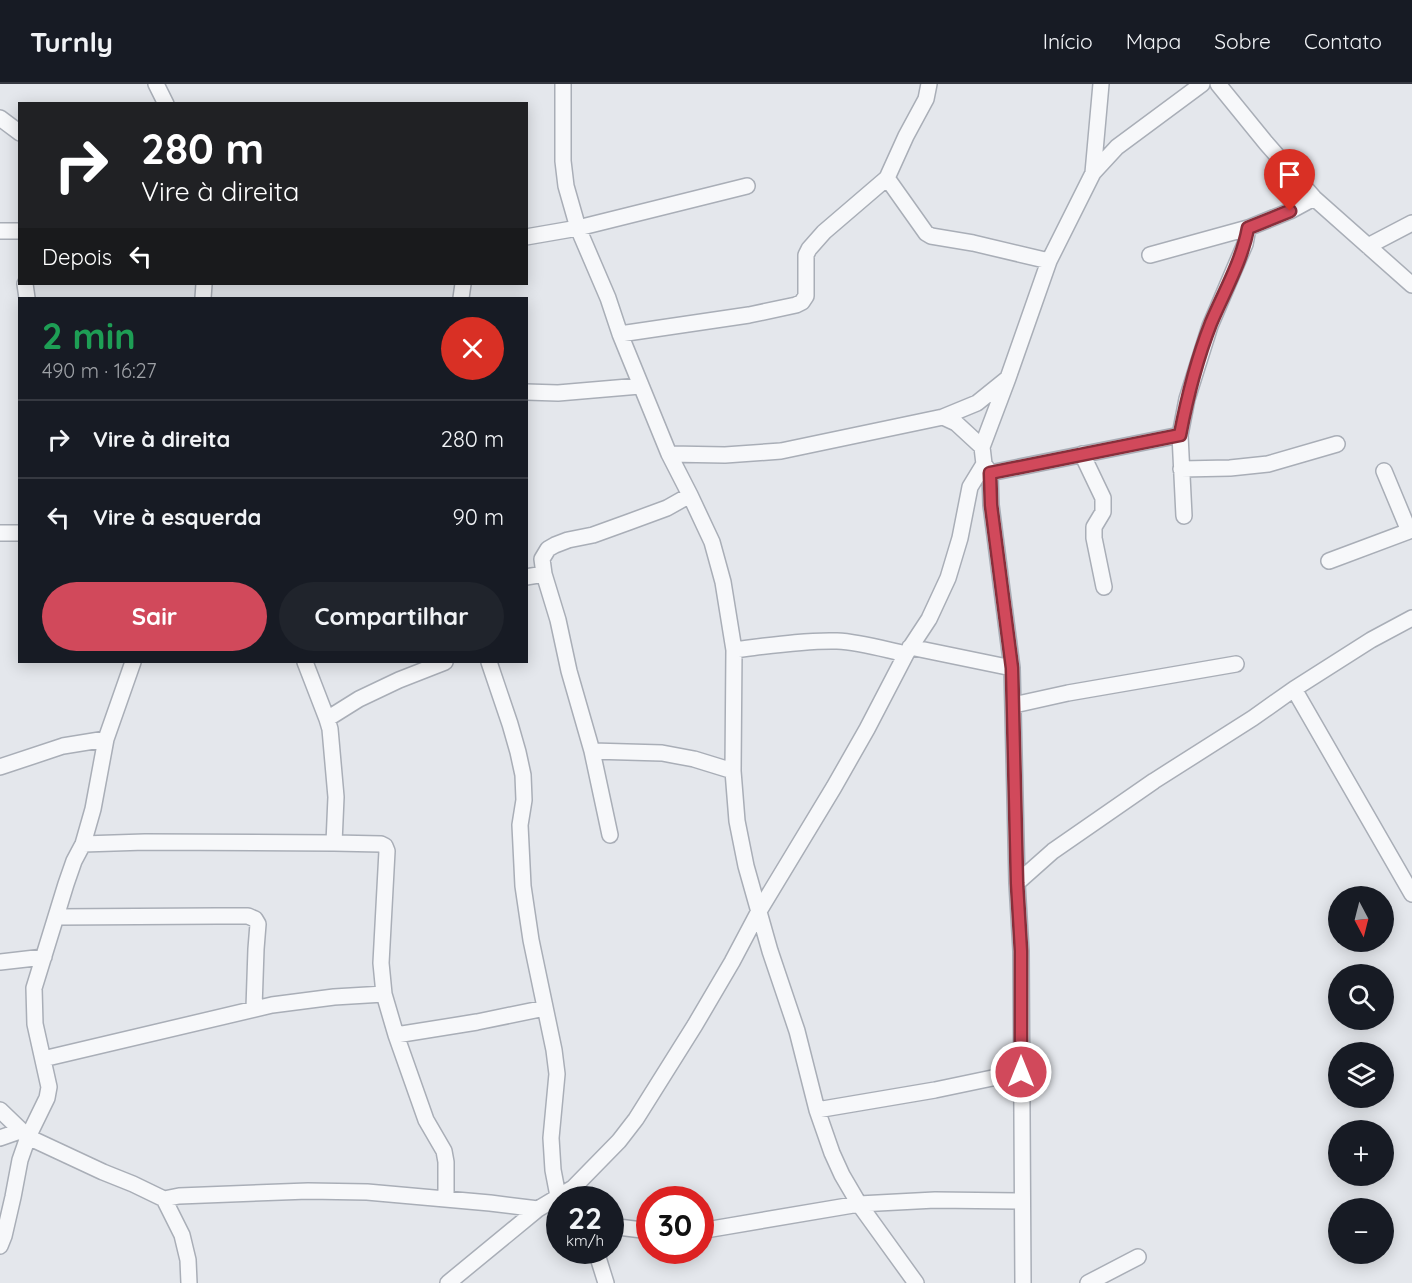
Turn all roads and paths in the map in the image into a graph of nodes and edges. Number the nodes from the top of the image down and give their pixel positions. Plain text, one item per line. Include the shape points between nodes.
1 (156, 84) edge
2 (563, 84) edge
3 (929, 84) edge
4 (1101, 84) edge
5 (1202, 84) edge
6 (1218, 84) edge
7 (165, 102) edge
8 (0, 118) edge
9 (18, 132) edge
10 (1094, 173) junction
11 (887, 177) junction
12 (747, 186) dead end
13 (1314, 198) junction
14 (1412, 223) edge
15 (578, 228) junction
16 (1248, 228) junction
17 (0, 231) edge
18 (18, 236) edge
19 (528, 237) edge
20 (1368, 246) junction
21 (1150, 255) dead end
22 (1049, 261) junction
23 (1412, 285) edge
24 (620, 334) junction
25 (1008, 378) junction
26 (640, 386) junction
27 (528, 392) edge
28 (944, 417) junction
29 (1180, 435) junction
30 (1337, 444) dead end
31 (982, 447) junction
32 (669, 454) junction
33 (1082, 454) junction
34 (987, 468) junction
35 (1181, 470) junction
36 (1384, 471) dead end
37 (690, 495) junction
38 (1184, 516) dead end
39 (1411, 531) edge
40 (0, 533) edge
41 (18, 533) edge
42 (1329, 561) dead end
43 (544, 574) junction
44 (528, 577) edge
45 (1104, 587) dead end
46 (1412, 618) edge
47 (734, 650) junction
48 (908, 651) junction
49 (133, 663) edge
50 (305, 663) edge
51 (442, 663) edge
52 (489, 663) edge
53 (1236, 664) dead end
54 (1012, 668) junction
55 (1294, 688) junction
56 (1014, 705) junction
57 (327, 719) junction
58 (106, 739) junction
59 (592, 751) junction
60 (0, 767) edge
61 (733, 771) junction
62 (610, 835) dead end
63 (334, 843) junction
64 (83, 844) junction
65 (1017, 883) junction
66 (1412, 894) edge
67 (759, 911) junction
68 (57, 917) junction
69 (44, 957) junction
70 (0, 962) edge
71 (384, 994) junction
72 (254, 1008) junction
73 (546, 1008) junction
74 (396, 1035) junction
75 (43, 1059) junction
76 (1021, 1072) junction
77 (0, 1110) edge
78 (817, 1110) junction
79 (24, 1134) junction
80 (0, 1138) edge
81 (556, 1186) edge
82 (582, 1186) edge
83 (165, 1199) junction
84 (446, 1199) junction
85 (1021, 1201) junction
86 (546, 1204) edge
87 (859, 1204) junction
88 (538, 1209) junction
89 (714, 1229) edge
90 (0, 1246) edge
91 (1138, 1257) dead end
92 (600, 1264) edge
93 (189, 1283) edge
94 (448, 1283) edge
95 (606, 1283) edge
96 (916, 1283) edge
97 (1023, 1283) edge
98 (1088, 1283) edge

1 - 7 street
2 - 15 street via 563,161
3 - 11 street via 926,99
4 - 10 street
5 - 10 street via 1117,147
6 - 13 street
8 - 9 street
10 - 22 street
11 - 22 street via 931,236
11 - 24 street via 809,249 806,296 802,302 749,315
12 - 15 street
13 - 16 street
13 - 20 street
14 - 20 street
15 - 19 street
15 - 24 street
16 - 21 street
16 - 29 street via 1210,326
17 - 18 street
20 - 23 street
22 - 25 street
24 - 26 street
25 - 28 street via 977,403
25 - 31 street
26 - 27 street
26 - 32 street
28 - 31 street
28 - 32 street via 781,451
29 - 33 street
29 - 35 street
30 - 35 street via 1268,464
31 - 34 street
32 - 37 street
33 - 34 street
33 - 45 street via 1103,498 1103,512 1094,527 1094,537
34 - 48 street via 970,487 948,578 929,619
34 - 54 street
35 - 38 street
36 - 39 street
37 - 43 street via 667,508 555,545 542,559
37 - 47 street via 712,542
39 - 42 street
40 - 41 street
43 - 44 street
43 - 59 street
46 - 55 street
47 - 48 street via 837,641
47 - 61 street
48 - 54 street
48 - 67 street via 834,787
49 - 58 street
50 - 57 street
51 - 57 street via 359,699
52 - 73 street via 523,775 523,886
53 - 56 street
54 - 56 street
55 - 65 street via 1053,851
55 - 66 street
56 - 65 street
57 - 63 street via 336,797
58 - 60 street via 63,746
58 - 64 street
59 - 61 street via 662,753
59 - 62 street
61 - 67 street via 737,822
63 - 64 street
63 - 71 street via 381,844 387,851 381,963
64 - 68 street
65 - 76 street
67 - 78 street
67 - 82 street via 636,1119
68 - 69 street
68 - 72 street via 249,916 258,924
69 - 70 street
69 - 75 street via 34,988 35,1024
71 - 72 street
71 - 74 street
72 - 75 street
73 - 74 street
73 - 81 street via 557,1074 551,1138
74 - 84 street via 426,1120 444,1151
75 - 79 street via 49,1087 47,1098
76 - 78 street
76 - 85 street
77 - 79 street
78 - 87 street via 832,1153
79 - 80 street
79 - 83 street
79 - 90 street
83 - 84 street via 309,1191
83 - 93 street via 182,1236
84 - 88 street
85 - 87 street
85 - 97 street
86 - 88 street
87 - 89 street
87 - 96 street
88 - 94 street
91 - 98 street
92 - 95 street

